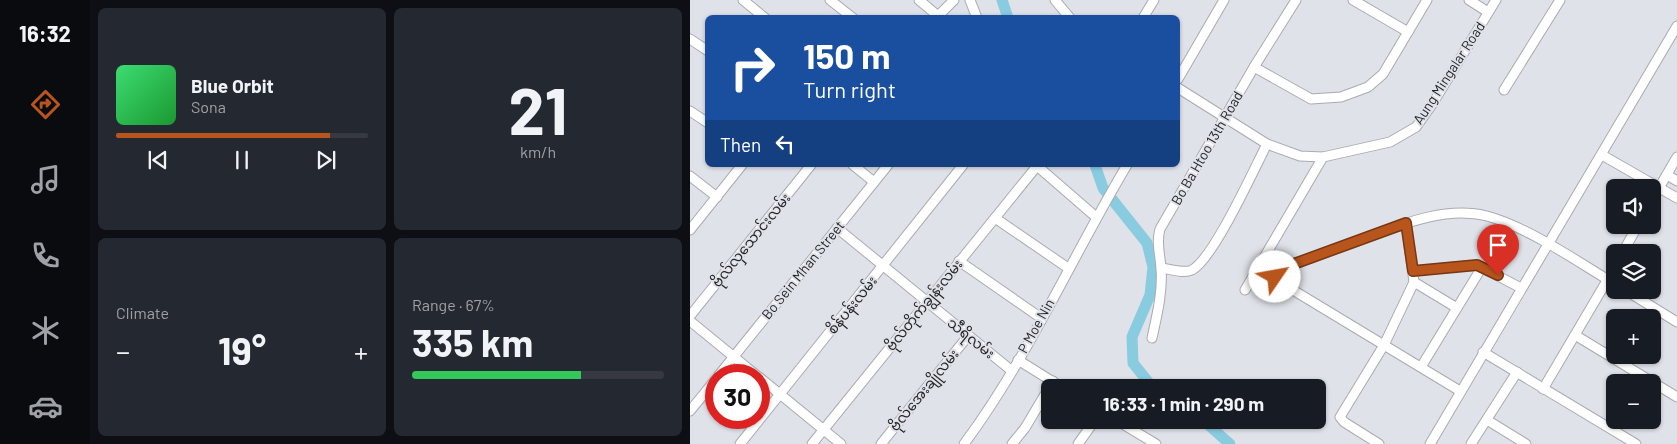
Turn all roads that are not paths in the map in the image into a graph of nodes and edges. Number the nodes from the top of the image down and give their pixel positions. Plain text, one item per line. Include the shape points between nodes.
1 (743, 0) edge
2 (830, 0) edge
3 (919, 0) edge
4 (954, 0) edge
5 (970, 0) edge
6 (1055, 0) edge
7 (1224, 0) edge
8 (1296, 0) edge
9 (1352, 0) edge
10 (1427, 0) edge
11 (1469, 0) edge
12 (1496, 0) edge
13 (1560, 0) edge
14 (1152, 1) edge
15 (1488, 12) junction
16 (762, 15) edge
17 (848, 15) edge
18 (936, 15) edge
19 (938, 15) edge
20 (976, 15) edge
21 (1068, 15) edge
22 (1145, 15) edge
23 (1677, 26) edge
24 (1408, 32) junction
25 (690, 39) edge
26 (705, 49) edge
27 (1254, 67) junction
28 (1180, 76) edge
29 (1180, 89) edge
30 (1504, 90) dead end
31 (690, 111) edge
32 (1226, 116) junction
33 (705, 121) edge
34 (1267, 144) junction
35 (1602, 155) junction
36 (1323, 157) junction
37 (1677, 157) edge
38 (740, 167) edge
39 (809, 167) edge
40 (855, 167) edge
41 (886, 167) edge
42 (961, 167) edge
43 (1035, 167) edge
44 (1037, 167) edge
45 (1126, 167) edge
46 (1667, 175) junction
47 (690, 176) edge
48 (1643, 179) edge
49 (1677, 181) edge
50 (874, 182) junction
51 (1661, 185) edge
52 (1661, 189) edge
53 (717, 197) junction
54 (1677, 198) edge
55 (1096, 217) junction
56 (995, 218) junction
57 (1406, 223) junction
58 (837, 228) junction
59 (690, 230) edge
60 (1548, 244) junction
61 (959, 261) junction
62 (883, 266) junction
63 (1482, 267) junction
64 (1068, 268) junction
65 (1161, 268) junction
66 (1413, 271) junction
67 (1606, 279) edge
68 (1414, 282) junction
69 (1521, 288) junction
70 (1606, 289) edge
71 (1245, 290) dead end
72 (1640, 299) edge
73 (927, 302) junction
74 (1458, 308) junction
75 (690, 316) edge
76 (1041, 318) junction
77 (690, 321) edge
78 (1677, 322) edge
79 (1575, 335) junction
80 (968, 336) junction
81 (1152, 338) dead end
82 (1384, 345) junction
83 (1483, 352) junction
84 (734, 357) junction
85 (1018, 360) junction
86 (728, 364) edge
87 (742, 364) edge
88 (1421, 367) junction
89 (1012, 371) junction
90 (1517, 372) junction
91 (1050, 379) edge
92 (770, 386) edge
93 (1543, 388) junction
94 (1460, 391) junction
95 (705, 393) edge
96 (780, 394) junction
97 (1677, 397) edge
98 (1041, 401) edge
99 (690, 411) edge
100 (1486, 420) junction
101 (1089, 429) edge
102 (1128, 429) edge
103 (823, 430) junction
104 (1145, 441) edge
105 (1632, 443) edge
106 (740, 444) edge
107 (812, 444) edge
108 (841, 444) edge
109 (881, 444) edge
110 (964, 444) edge
111 (1012, 444) edge
112 (1078, 444) edge
113 (1156, 444) edge
114 (1379, 444) edge
115 (1430, 444) edge
116 (1472, 444) edge
117 (1526, 444) edge

1 - 16 street
2 - 17 street
3 - 18 street
4 - 19 street
5 - 20 street
6 - 21 street
7 - 28 street
8 - 27 street, Bo Ba Htoo 13th Road
9 - 24 street
10 - 24 street
11 - 15 street
12 - 15 street, Aung Mingalar Road
13 - 30 street
14 - 22 street
15 - 36 street, Aung Mingalar Road via 1416,127 1390,142
23 - 35 street
24 - 27 street via 1383,74 1368,87 1341,97 1311,100
25 - 26 street
27 - 32 street, Bo Ba Htoo 13th Road
29 - 32 street, Aung Mingalar Road
31 - 33 street
32 - 34 street, Aung Mingalar Road
32 - 65 street, Bo Ba Htoo 13th Road via 1160,229 1158,249
34 - 36 street, Aung Mingalar Road via 1300,156
34 - 65 street via 1213,246 1199,263 1191,270
35 - 48 street
35 - 60 street
36 - 71 street
37 - 46 street
38 - 53 street
39 - 75 street, ဗိုလ်လှသောင်းလမ်း
40 - 50 street
41 - 50 street, Bo Sein Mhan Street
42 - 62 street, စိန်ပန်းလမ်း
43 - 56 street, ဗိုလ်တိုက်ချွန်းလမ်း
44 - 55 street
45 - 55 street, P Moe Nin
46 - 49 street
46 - 51 street
47 - 53 street
50 - 58 street, Bo Sein Mhan Street
52 - 54 street
53 - 59 street
55 - 64 street, P Moe Nin
56 - 61 street, ဗိုလ်တိုက်ချွန်းလမ်း
56 - 64 street
57 - 60 street via 1435,215 1462,213 1487,216
57 - 66 street
57 - 82 street via 1280,269 1275,277 1278,282
58 - 62 street, သီရိလမ်း
58 - 84 street, Bo Sein Mhan Street
60 - 67 street
60 - 69 street
61 - 73 street, ဗိုလ်တိုက်ချွန်းလမ်း
61 - 76 street
62 - 73 street, သီရိလမ်း
62 - 96 street, စိန်ပန်းလမ်း
63 - 66 street
63 - 69 street
63 - 74 street
64 - 76 street, P Moe Nin
65 - 81 street via 1160,296
66 - 68 street
68 - 74 street
68 - 82 street
69 - 83 street
70 - 79 street
72 - 78 street
73 - 80 street, သီရိလမ်း
73 - 103 street, ဗိုလ်တိုက်ချွန်းလမ်း
74 - 88 street
76 - 85 street, P Moe Nin
77 - 84 street
79 - 93 street
79 - 97 street
80 - 89 street, သီရိလမ်း
80 - 109 street, ဗိုလ်အေးချိုလမ်း
82 - 88 street
82 - 114 street via 1340,417
83 - 90 street
83 - 94 street
84 - 86 street, Bo Sein Mhan Street
84 - 87 street
85 - 89 street, P Moe Nin
85 - 91 street
88 - 94 street
89 - 110 street, P Moe Nin
90 - 93 street
90 - 100 street
92 - 96 street
93 - 105 street
94 - 115 street
95 - 99 street
96 - 103 street
96 - 106 street, စိန်ပန်းလမ်း
98 - 111 street
100 - 116 street
100 - 117 street
101 - 112 street
102 - 104 street
103 - 107 street, ဗိုလ်တိုက်ချွန်းလမ်း
103 - 108 street
104 - 113 street

